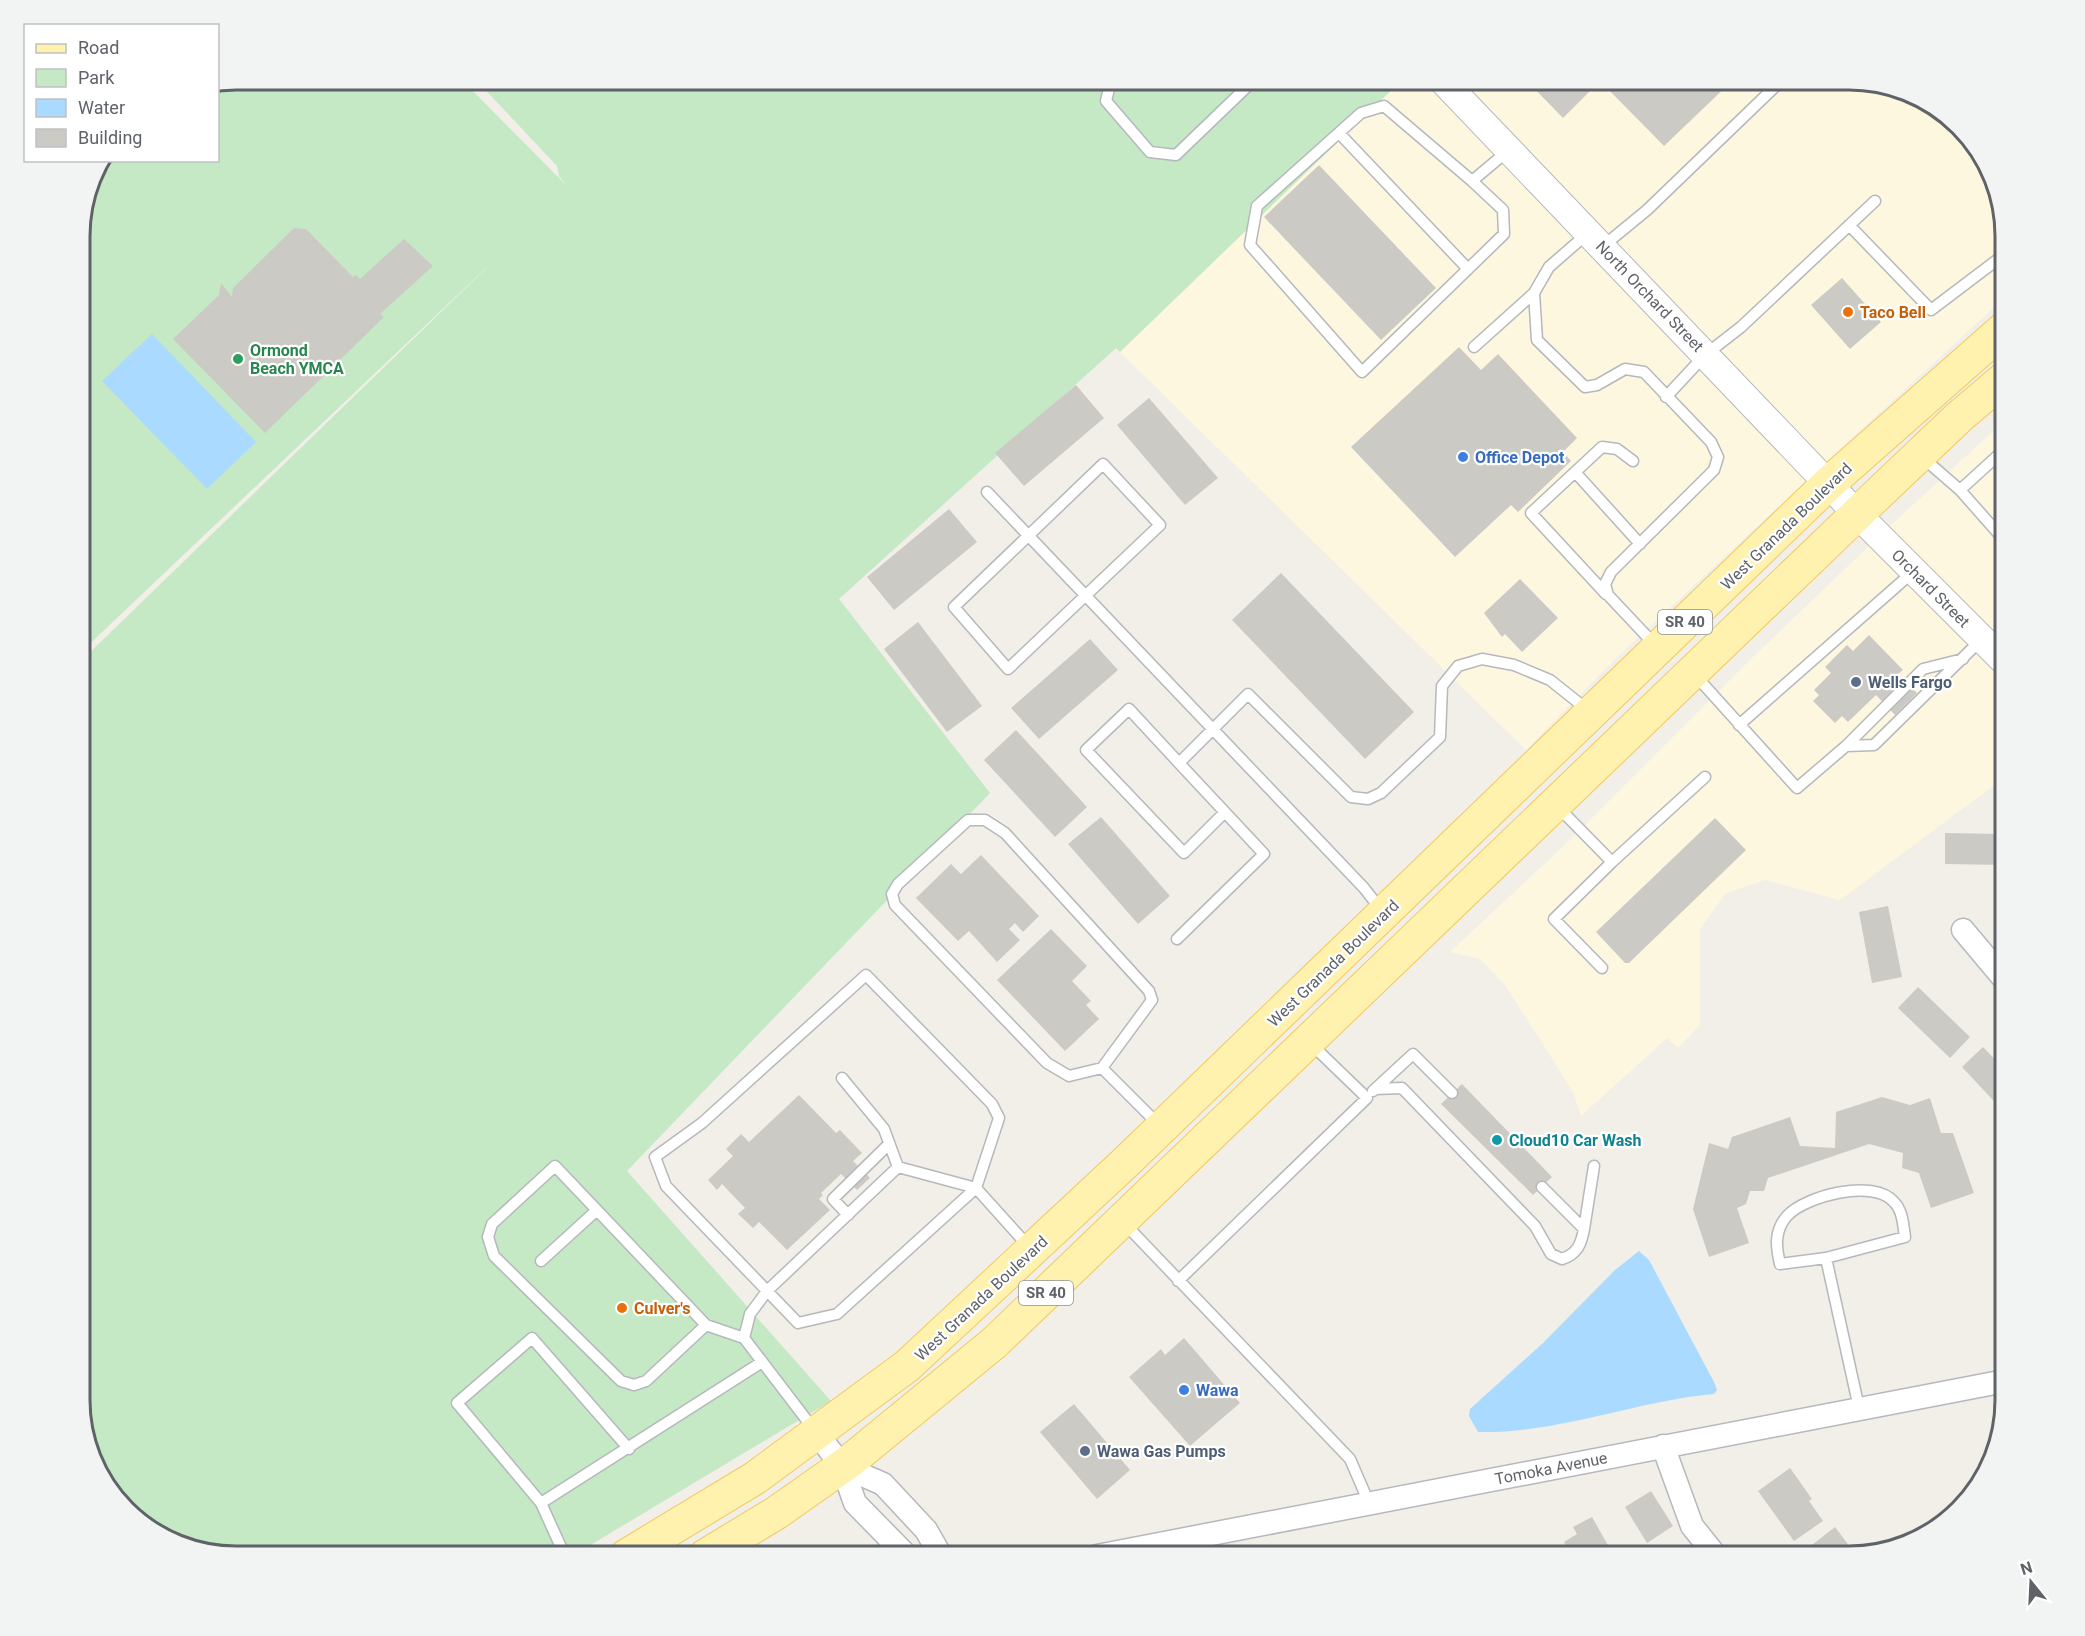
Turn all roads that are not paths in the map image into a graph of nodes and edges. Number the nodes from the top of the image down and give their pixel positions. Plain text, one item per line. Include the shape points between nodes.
1 (1109, 90) edge
2 (1244, 90) edge
3 (1452, 90) edge
4 (1772, 90) edge
5 (1339, 133) junction
6 (1509, 150) junction
7 (1472, 181) junction
8 (1875, 201) dead end
9 (1849, 225) junction
10 (1595, 240) junction
11 (1995, 262) edge
12 (1467, 269) junction
13 (1534, 293) junction
14 (1995, 338) edge
15 (1474, 348) dead end
16 (1705, 355) junction
17 (1995, 391) edge
18 (1666, 397) junction
19 (1919, 455) junction
20 (1995, 460) edge
21 (1633, 461) dead end
22 (1575, 472) junction
23 (1828, 484) junction
24 (1960, 490) junction
25 (987, 492) dead end
26 (1857, 514) junction
27 (1995, 530) edge
28 (1028, 535) junction
29 (1640, 544) junction
30 (1914, 571) junction
31 (1085, 596) junction
32 (1608, 596) junction
33 (1982, 639) junction
34 (1659, 648) junction
35 (1995, 652) edge
36 (1964, 659) junction
37 (1692, 671) junction
38 (1592, 713) junction
39 (1739, 726) junction
40 (1212, 728) junction
41 (1846, 746) junction
42 (1179, 763) junction
43 (1705, 777) dead end
44 (1555, 804) junction
45 (1225, 812) junction
46 (1612, 862) junction
47 (1384, 914) junction
48 (1963, 930) dead end
49 (1177, 939) dead end
50 (1412, 941) junction
51 (1995, 967) edge
52 (1602, 968) dead end
53 (1308, 1041) junction
54 (1102, 1068) junction
55 (842, 1078) dead end
56 (1375, 1089) junction
57 (1452, 1094) dead end
58 (1367, 1098) junction
59 (1161, 1128) junction
60 (890, 1144) junction
61 (1594, 1166) dead end
62 (898, 1167) junction
63 (1542, 1187) dead end
64 (976, 1188) junction
65 (597, 1210) junction
66 (848, 1215) junction
67 (1122, 1220) junction
68 (1584, 1229) junction
69 (1032, 1251) junction
70 (1826, 1258) junction
71 (541, 1261) dead end
72 (1178, 1281) junction
73 (766, 1291) junction
74 (706, 1325) junction
75 (744, 1338) junction
76 (762, 1362) junction
77 (1995, 1383) edge
78 (1859, 1408) junction
79 (818, 1435) junction
80 (1663, 1446) junction
81 (629, 1449) junction
82 (842, 1466) junction
83 (541, 1503) junction
84 (1369, 1503) junction
85 (560, 1546) edge
86 (644, 1546) edge
87 (723, 1546) edge
88 (896, 1546) edge
89 (935, 1546) edge
90 (1152, 1546) edge
91 (1707, 1546) edge

1 - 2 lane via 1106,101 1150,152 1176,155
3 - 6 street, North Orchard Street
4 - 10 lane via 1647,210
5 - 7 lane via 1361,113 1384,106
5 - 12 lane
5 - 12 lane via 1257,206 1250,246 1362,372
6 - 7 lane
6 - 10 street, North Orchard Street
7 - 12 lane via 1503,210 1504,234
8 - 9 lane
9 - 11 lane via 1931,310
9 - 16 lane via 1741,327
10 - 13 lane via 1549,267
10 - 16 street, North Orchard Street
13 - 15 lane
13 - 18 lane via 1537,340 1585,387 1626,369 1644,372
14 - 23 main road, West Granada Boulevard / SR 40
16 - 18 lane
16 - 23 street, North Orchard Street
17 - 19 main road, SR 40
18 - 29 lane via 1711,442 1718,457 1714,471
19 - 24 lane
19 - 26 main road, SR 40
20 - 24 lane
21 - 22 lane via 1617,449 1602,447
22 - 29 lane
22 - 32 lane via 1531,513
23 - 26 street, North Orchard Street
23 - 34 main road, West Granada Boulevard / SR 40
24 - 27 lane
25 - 28 lane
26 - 30 street, Orchard Street
26 - 37 main road, SR 40
28 - 31 lane
28 - 31 lane via 1103,464 1160,525
28 - 31 lane via 954,607 1008,669
29 - 32 lane via 1611,572 1605,584
30 - 33 street, Orchard Street
30 - 39 lane
31 - 40 lane
32 - 34 lane
33 - 35 street, Orchard Street
33 - 36 lane
34 - 38 main road, West Granada Boulevard / SR 40
36 - 41 lane via 1923,669
36 - 41 lane via 1874,745
37 - 39 lane
37 - 44 main road, SR 40
38 - 40 lane via 1550,680 1514,665 1482,659 1458,666 1442,686 1440,737 1381,794 1368,799 1351,796 1248,694
38 - 47 main road, West Granada Boulevard / SR 40
39 - 41 lane via 1797,788
40 - 42 lane
40 - 47 lane
42 - 45 lane
42 - 45 lane via 1128,710 1086,750 1184,853
43 - 46 lane
44 - 46 lane
44 - 50 main road, SR 40
45 - 49 lane via 1264,854
46 - 52 lane via 1554,919
47 - 50 street
47 - 59 main road, West Granada Boulevard / SR 40
48 - 51 street
50 - 53 main road, SR 40
53 - 58 lane
53 - 67 main road, SR 40
54 - 54 lane via 1152,1000 1149,991 1005,833 985,820 968,820 898,884 892,894 895,905 1047,1063 1069,1076
54 - 59 lane
55 - 60 lane via 884,1129
56 - 57 lane via 1413,1053
56 - 58 lane
56 - 68 lane via 1402,1088 1535,1226 1551,1254 1562,1259 1574,1255
58 - 72 lane
59 - 69 main road, West Granada Boulevard / SR 40
60 - 62 lane
60 - 66 lane via 833,1199
61 - 68 lane
62 - 64 lane
62 - 66 lane
63 - 68 lane
64 - 69 lane
64 - 73 lane via 837,1314 798,1323
64 - 73 lane via 999,1118 992,1104 866,975 702,1123 655,1157 666,1186
65 - 71 lane
65 - 74 lane
65 - 74 lane via 555,1166 492,1224 490,1248 521,1285 621,1381 646,1381
66 - 73 lane
67 - 72 lane
67 - 82 main road, SR 40 via 994,1343
69 - 79 main road, West Granada Boulevard / SR 40 via 907,1366
70 - 70 lane via 1780,1264 1776,1244 1786,1217 1803,1203 1862,1189 1894,1200 1901,1211 1905,1237
70 - 78 lane
72 - 84 lane via 1350,1460
73 - 75 lane via 750,1314
74 - 75 lane
75 - 76 lane
76 - 79 lane
76 - 81 lane
77 - 78 street, Tomoka Avenue
78 - 80 street, Tomoka Avenue
79 - 82 street
79 - 86 main road, West Granada Boulevard / SR 40 via 746,1485
80 - 84 street, Tomoka Avenue
80 - 91 street via 1692,1526
81 - 83 lane
81 - 83 lane via 532,1338 457,1403
82 - 87 main road, SR 40
82 - 88 street via 855,1503
82 - 89 street via 883,1484 926,1530
83 - 85 lane
84 - 90 street, Tomoka Avenue

